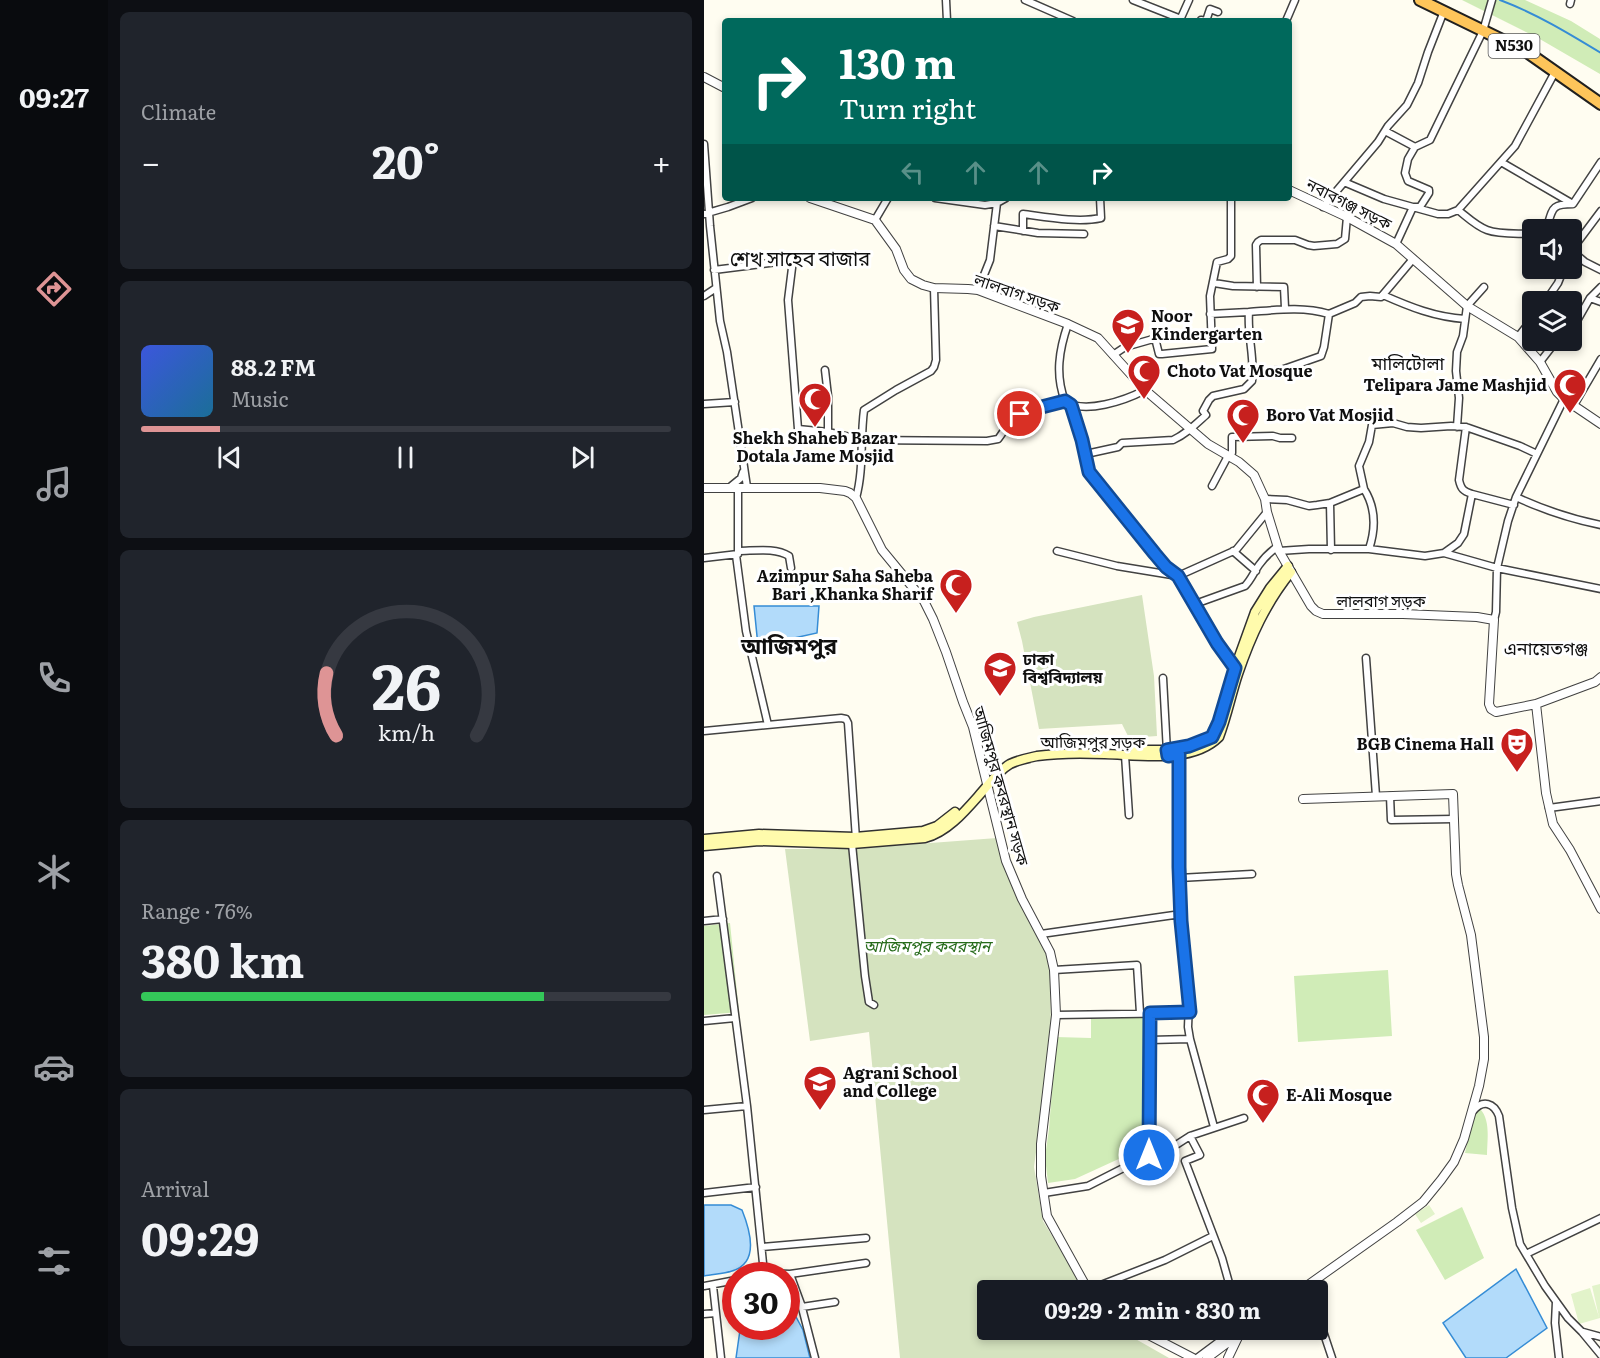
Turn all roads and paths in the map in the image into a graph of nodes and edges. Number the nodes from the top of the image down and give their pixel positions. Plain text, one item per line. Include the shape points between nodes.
1 (946, 0) edge
2 (1025, 0) edge
3 (1133, 0) edge
4 (1189, 0) edge
5 (1295, 0) edge
6 (1420, 0) edge
7 (1492, 0) edge
8 (1444, 11) junction
9 (1218, 12) dead end
10 (947, 18) edge
11 (1066, 18) edge
12 (1176, 18) edge
13 (1182, 18) edge
14 (1207, 18) edge
15 (1287, 18) edge
16 (1484, 27) junction
17 (1555, 72) junction
18 (704, 77) edge
19 (722, 86) edge
20 (1601, 104) edge
21 (1385, 131) junction
22 (704, 144) edge
23 (1415, 147) junction
24 (1501, 162) junction
25 (1601, 162) edge
26 (1344, 182) junction
27 (1292, 191) edge
28 (744, 201) edge
29 (819, 201) edge
30 (886, 201) edge
31 (956, 201) edge
32 (1001, 201) edge
33 (1100, 201) edge
34 (1231, 201) edge
35 (997, 203) junction
36 (1573, 204) junction
37 (1323, 207) junction
38 (1413, 207) junction
39 (1458, 210) junction
40 (1601, 211) edge
41 (707, 214) edge
42 (1347, 217) junction
43 (875, 219) junction
44 (1550, 219) edge
45 (994, 226) junction
46 (1023, 231) junction
47 (1522, 233) edge
48 (1084, 234) dead end
49 (1582, 236) edge
50 (1396, 244) junction
51 (1413, 259) junction
52 (1582, 259) edge
53 (714, 270) junction
54 (1601, 270) edge
55 (1214, 283) junction
56 (1256, 287) junction
57 (1484, 287) dead end
58 (1601, 287) edge
59 (716, 288) junction
60 (934, 288) junction
61 (978, 290) junction
62 (1383, 295) junction
63 (704, 296) edge
64 (1590, 298) junction
65 (1601, 302) edge
66 (1467, 306) junction
67 (1285, 308) junction
68 (1248, 312) junction
69 (1582, 312) edge
70 (1210, 314) junction
71 (1329, 314) junction
72 (1465, 320) junction
73 (1068, 324) junction
74 (1522, 332) edge
75 (1518, 337) junction
76 (1548, 351) edge
77 (1113, 355) junction
78 (1601, 359) edge
79 (1540, 362) junction
80 (825, 370) dead end
81 (1253, 372) junction
82 (1145, 390) junction
83 (1564, 399) junction
84 (735, 402) junction
85 (1068, 403) junction
86 (704, 404) edge
87 (1574, 405) junction
88 (1601, 424) edge
89 (1457, 427) junction
90 (1466, 428) junction
91 (1191, 429) junction
92 (828, 432) junction
93 (1292, 438) dead end
94 (862, 440) junction
95 (1086, 454) junction
96 (1537, 454) junction
97 (1228, 456) junction
98 (744, 468) junction
99 (1212, 486) dead end
100 (734, 487) junction
101 (747, 487) junction
102 (704, 488) edge
103 (1364, 489) junction
104 (1472, 494) junction
105 (1516, 497) junction
106 (856, 498) junction
107 (1265, 499) junction
108 (1330, 503) junction
109 (1514, 505) junction
110 (1267, 512) junction
111 (1601, 525) edge
112 (1278, 549) junction
113 (1369, 549) junction
114 (1331, 550) junction
115 (1057, 551) dead end
116 (1233, 551) junction
117 (737, 553) junction
118 (1444, 553) junction
119 (704, 558) edge
120 (791, 568) dead end
121 (1497, 568) junction
122 (1290, 569) junction
123 (1256, 571) junction
124 (1178, 576) junction
125 (1601, 589) edge
126 (1195, 604) junction
127 (1494, 620) junction
128 (1366, 658) dead end
129 (1237, 671) junction
130 (1601, 677) edge
131 (1163, 678) dead end
132 (1536, 704) junction
133 (768, 725) junction
134 (704, 731) edge
135 (1168, 753) junction
136 (1179, 754) junction
137 (1125, 755) junction
138 (986, 783) junction
139 (1376, 796) junction
140 (1390, 796) junction
141 (1303, 799) dead end
142 (1601, 801) edge
143 (1549, 808) junction
144 (1129, 815) dead end
145 (1454, 819) junction
146 (704, 839) edge
147 (854, 841) junction
148 (704, 846) edge
149 (1252, 874) dead end
150 (718, 876) dead end
151 (1179, 878) junction
152 (1601, 909) edge
153 (1181, 914) junction
154 (723, 919) junction
155 (704, 921) edge
156 (1041, 934) junction
157 (1054, 970) junction
158 (874, 1005) dead end
159 (1190, 1012) junction
160 (1140, 1013) junction
161 (1150, 1013) junction
162 (1056, 1015) junction
163 (735, 1018) junction
164 (704, 1021) edge
165 (1190, 1039) junction
166 (1150, 1040) junction
167 (747, 1106) junction
168 (704, 1110) edge
169 (1469, 1116) junction
170 (1244, 1118) dead end
171 (1214, 1127) junction
172 (1190, 1136) junction
173 (1149, 1155) junction
174 (756, 1187) junction
175 (704, 1193) edge
176 (1044, 1193) junction
177 (1601, 1218) edge
178 (1213, 1236) junction
179 (866, 1238) dead end
180 (762, 1247) junction
181 (1526, 1254) junction
182 (763, 1262) edge
183 (866, 1263) dead end
184 (800, 1273) edge
185 (1083, 1280) edge
186 (1114, 1280) edge
187 (1228, 1280) edge
188 (1315, 1280) edge
189 (722, 1284) edge
190 (704, 1286) edge
191 (713, 1286) junction
192 (1556, 1301) junction
193 (800, 1302) edge
194 (835, 1302) dead end
195 (802, 1307) junction
196 (716, 1313) junction
197 (704, 1314) edge
198 (1582, 1332) junction
199 (1601, 1337) edge
200 (1159, 1340) edge
201 (1224, 1340) edge
202 (1228, 1340) edge
203 (1236, 1340) edge
204 (1326, 1340) edge
205 (1601, 1354) edge
206 (721, 1358) edge
207 (815, 1358) edge
208 (1195, 1358) edge
209 (1207, 1358) edge
210 (1228, 1358) edge
211 (1332, 1358) edge
212 (1559, 1358) edge

1 - 10 street
2 - 11 street
3 - 12 street
4 - 13 street
5 - 15 street
6 - 8 highway, N530
7 - 16 street
8 - 16 highway, N530
8 - 21 street via 1413,94
9 - 14 street via 1210,9
16 - 17 highway, N530
16 - 23 street via 1430,140
17 - 20 highway, N530
17 - 24 street via 1515,146
18 - 19 street
21 - 23 street
21 - 26 street
22 - 41 street
23 - 38 street via 1405,173 1408,181 1425,187 1429,193 1420,207
24 - 36 street
24 - 39 street
25 - 36 street
26 - 37 street
26 - 38 street
27 - 37 street, নবাবগঞ্জ সড়ক
28 - 41 street
29 - 43 street
30 - 43 street
31 - 35 street
32 - 35 street
33 - 46 street via 1101,218 1023,214
34 - 55 street via 1231,256 1217,262
35 - 45 street
36 - 44 street via 1554,207
37 - 42 street, নবাবগঞ্জ সড়ক
38 - 39 street via 1438,214
38 - 50 street
39 - 47 street via 1488,231
40 - 49 street
41 - 53 street
42 - 50 street, নবাবগঞ্জ সড়ক
42 - 56 street via 1345,239 1337,244 1258,242
43 - 60 street, লালবাগ সড়ক via 911,279
45 - 46 street
45 - 61 street via 990,260
46 - 48 street
50 - 51 street, নবাবগঞ্জ সড়ক
51 - 62 street
51 - 66 street, নবাবগঞ্জ সড়ক
52 - 54 street
53 - 59 street
53 - 92 street via 793,260 788,300 798,429
55 - 56 street
55 - 70 street
56 - 67 street via 1284,287
57 - 66 street
58 - 64 street
59 - 63 street
59 - 84 street
60 - 61 street, লালবাগ সড়ক
60 - 94 street via 934,367 864,410
61 - 73 street, লালবাগ সড়ক
62 - 71 street via 1361,297
62 - 72 street via 1424,312
64 - 65 street
64 - 69 street
66 - 72 street
66 - 75 street, নবাবগঞ্জ সড়ক
67 - 68 street
67 - 71 street
68 - 70 street
68 - 81 street
70 - 77 street via 1211,350 1159,354 1153,339
71 - 81 street via 1321,357 1281,370
72 - 89 street via 1457,352
73 - 77 street, লালবাগ সড়ক via 1098,338
73 - 85 street, লালবাগ সড়ক via 1058,374
74 - 75 street
75 - 79 street, নবাবগঞ্জ সড়ক
76 - 79 street
77 - 82 street, লালবাগ সড়ক
78 - 87 street
79 - 83 street, নবাবগঞ্জ সড়ক
80 - 92 street
81 - 91 street via 1252,381 1244,389 1219,393 1208,400 1206,415
82 - 85 street via 1103,405
82 - 91 street, লালবাগ সড়ক
83 - 87 street
83 - 96 street
84 - 86 street
84 - 98 street
85 - 94 street via 1020,414 998,439 987,441
85 - 95 street, লালবাগ সড়ক
87 - 88 street
89 - 90 street
89 - 103 street via 1372,425 1359,466
90 - 96 street
90 - 104 street via 1459,480 1461,488
91 - 95 street via 1173,440 1122,443
91 - 97 street, লালবাগ সড়ক
92 - 94 street
93 - 97 street via 1232,437 1232,453
94 - 106 street
95 - 124 street, লালবাগ সড়ক via 1089,472 1166,567
96 - 105 street
97 - 99 street
97 - 107 street, লালবাগ সড়ক via 1254,475
98 - 100 street
98 - 101 street
100 - 101 street
100 - 102 street
100 - 117 street
101 - 106 street via 820,488 845,491
103 - 108 street
103 - 113 street via 1375,521
104 - 109 street
104 - 118 street via 1464,534
105 - 109 street
105 - 111 street via 1541,509
106 - 138 street, আজিমপুর কবরস্থান সড়ক via 882,550 924,601 973,727
107 - 108 street via 1309,506
107 - 110 street, লালবাগ সড়ক
108 - 114 street
109 - 121 street
110 - 112 street, লালবাগ সড়ক
110 - 116 street
112 - 114 street
112 - 122 street, লালবাগ সড়ক
112 - 123 street via 1267,555
113 - 114 street
113 - 118 street via 1425,556
115 - 124 street
116 - 123 street
116 - 124 street
117 - 119 street
117 - 120 street via 782,552 789,556
117 - 133 street via 746,631
118 - 121 street
121 - 125 street
121 - 127 street
122 - 127 street, লালবাগ সড়ক via 1311,606 1323,614 1477,616
122 - 129 main road, আজিমপুর সড়ক via 1262,615
123 - 126 street via 1244,586
124 - 126 street, লালবাগ সড়ক
126 - 129 street, লালবাগ সড়ক
127 - 132 street via 1490,709 1496,712
128 - 139 street
129 - 135 main road, আজিমপুর সড়ক via 1212,737
129 - 136 main road, আজিমপুর সড়ক via 1219,737
130 - 132 street
131 - 135 street
132 - 143 street
133 - 134 street
133 - 147 street via 846,719
135 - 136 main road, আজিমপুর সড়ক
135 - 137 main road, আজিমপুর সড়ক
135 - 138 main road, আজিমপুর সড়ক via 1104,749 1035,752 1008,761
136 - 151 street
137 - 138 main road, আজিমপুর সড়ক via 1036,756 1010,764
137 - 144 street
138 - 147 main road, আজিমপুর সড়ক via 948,826 934,835
138 - 156 street, আজিমপুর কবরস্থান সড়ক via 1006,861
139 - 140 street
139 - 141 street
140 - 145 street via 1391,820
140 - 145 street via 1453,794
142 - 143 street
143 - 152 street via 1553,824
145 - 169 street via 1458,885 1471,935 1484,1037 1479,1086
146 - 147 main road, আজিমপুর সড়ক via 759,834
147 - 148 main road, আজিমপুর সড়ক via 759,841
147 - 158 street via 865,976 869,1002
149 - 151 street
150 - 154 street
151 - 153 street
153 - 156 street
153 - 159 street
154 - 155 street
154 - 163 street
156 - 157 street, আজিমপুর কবরস্থান সড়ক
157 - 160 street via 1137,965
157 - 162 street, আজিমপুর কবরস্থান সড়ক
159 - 161 street
159 - 165 street
160 - 161 street
160 - 162 street
161 - 166 street
162 - 176 street, আজিমপুর কবরস্থান সড়ক via 1041,1144
163 - 164 street
163 - 167 street
165 - 166 street
165 - 171 street
166 - 173 street
167 - 168 street
167 - 174 street
169 - 181 street via 1484,1104 1496,1108 1512,1208
169 - 188 street via 1454,1162 1423,1202
170 - 171 street
171 - 172 street
172 - 173 street
172 - 178 street via 1200,1155 1185,1161
173 - 176 street via 1088,1186
174 - 175 street
174 - 180 street
176 - 185 street, আজিমপুর কবরস্থান সড়ক via 1048,1216
177 - 181 street
178 - 186 street
178 - 187 street
179 - 180 street
180 - 182 street
181 - 192 street
183 - 184 street
189 - 191 street
190 - 191 street
191 - 196 street
192 - 198 street
192 - 212 street
193 - 195 street
194 - 195 street
195 - 207 street
196 - 197 street
196 - 206 street
198 - 199 street
198 - 205 street
200 - 208 street
201 - 208 street
202 - 209 street
203 - 210 street
204 - 211 street

